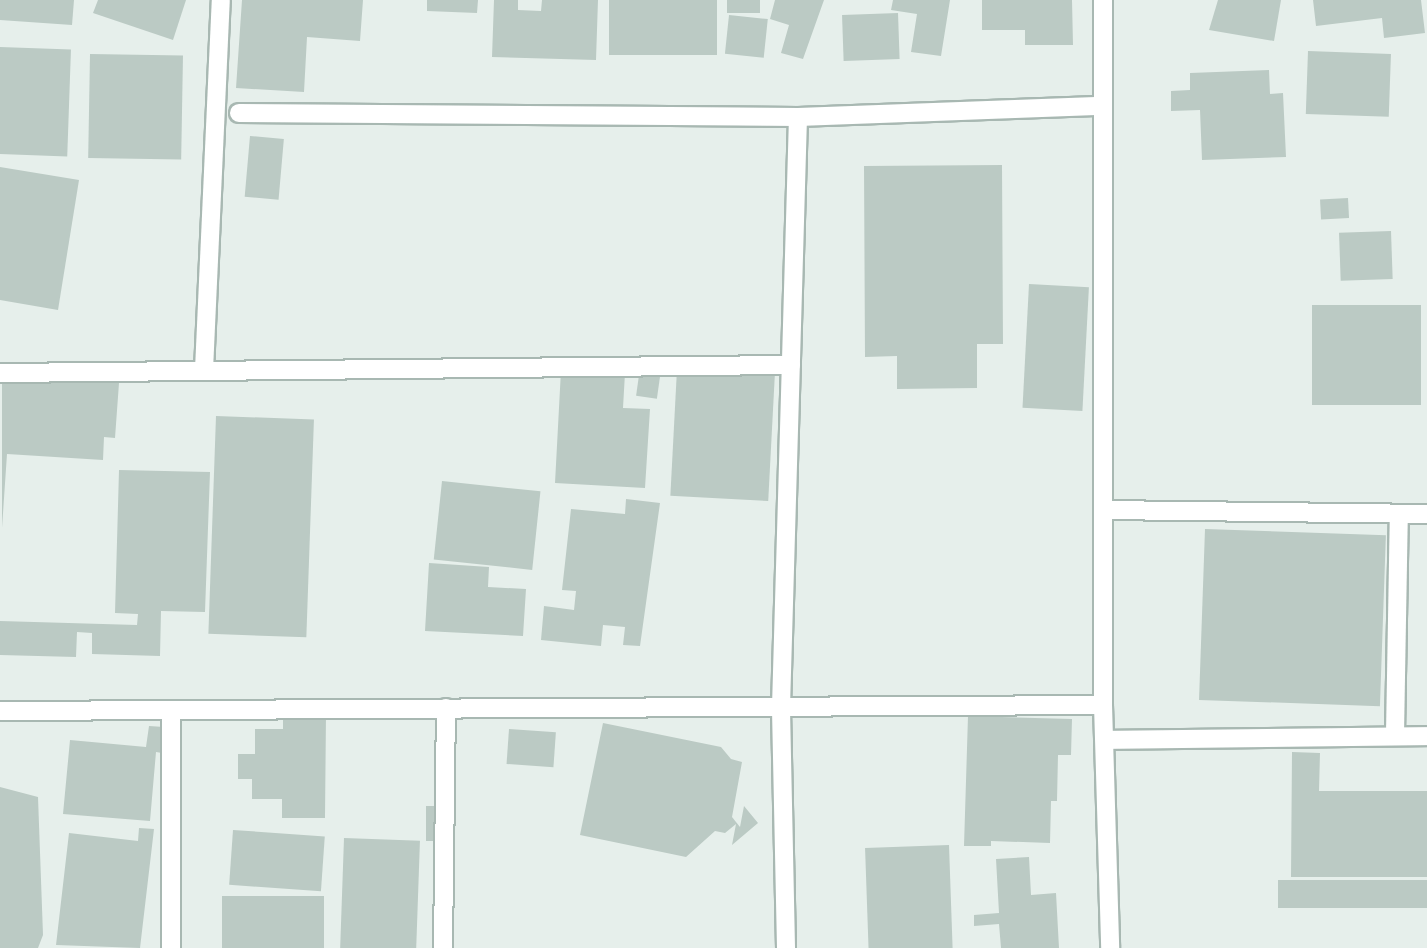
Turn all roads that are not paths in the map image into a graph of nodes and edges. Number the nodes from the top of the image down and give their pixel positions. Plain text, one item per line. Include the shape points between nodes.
1 (221, 0) edge
2 (1103, 0) edge
3 (1103, 106) junction
4 (239, 113) dead end
5 (798, 117) junction
6 (791, 365) junction
7 (204, 370) junction
8 (0, 372) edge
9 (1103, 510) junction
10 (1427, 514) edge
11 (1399, 515) junction
12 (1103, 705) junction
13 (781, 707) junction
14 (446, 708) junction
15 (171, 710) junction
16 (0, 711) edge
17 (1395, 734) junction
18 (1427, 736) edge
19 (1107, 740) junction
20 (171, 948) edge
21 (443, 948) edge
22 (786, 948) edge
23 (1110, 948) edge

1 - 7 street
2 - 3 street
3 - 5 street
3 - 9 street
4 - 5 street
5 - 6 street
6 - 7 street
6 - 13 street
7 - 8 street
9 - 11 street
9 - 12 street
10 - 11 street
11 - 17 street
12 - 13 street
12 - 19 street
13 - 14 street
13 - 22 street
14 - 15 street
14 - 21 street
15 - 16 street
15 - 20 street
17 - 18 street
17 - 19 street
19 - 23 street

